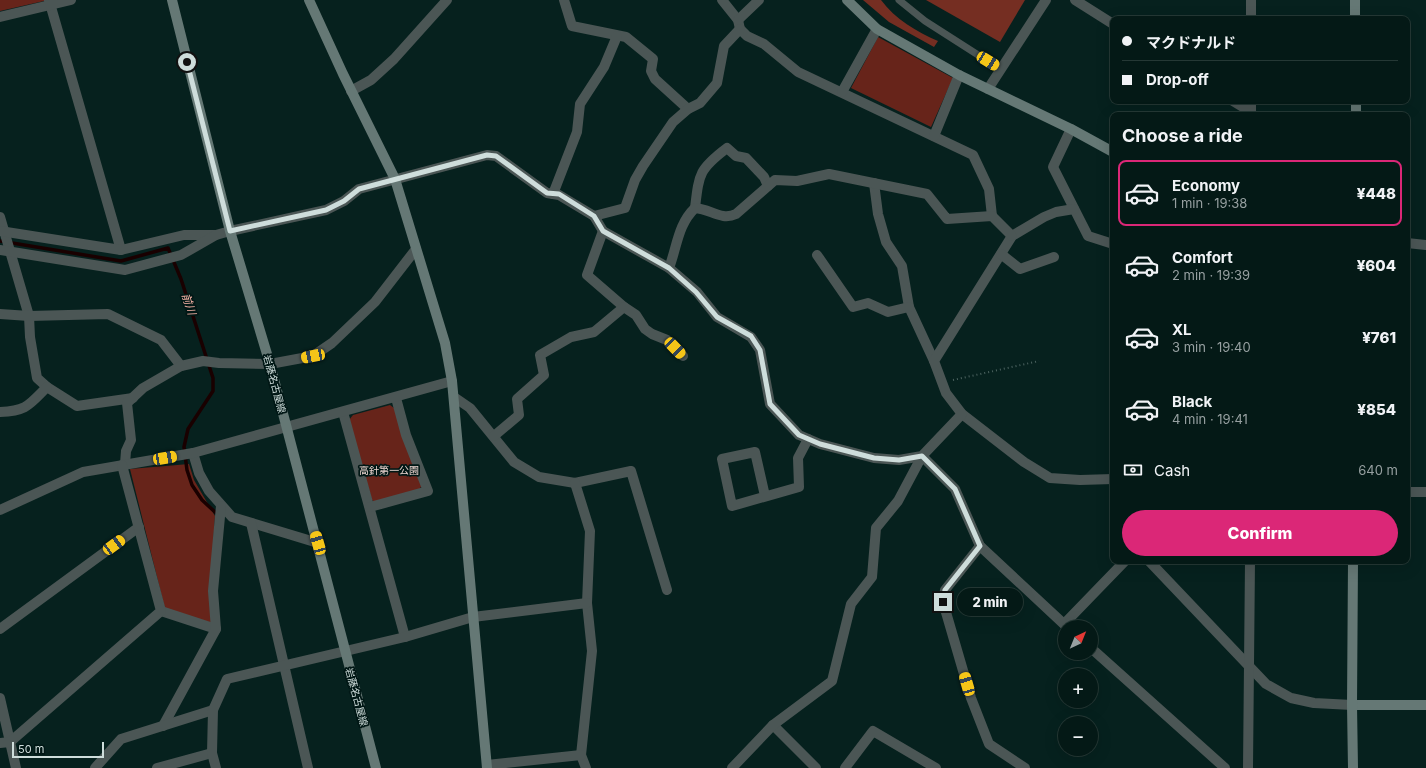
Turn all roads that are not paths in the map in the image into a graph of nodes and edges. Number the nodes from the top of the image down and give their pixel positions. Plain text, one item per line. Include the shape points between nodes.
1 (71, 0) edge
2 (172, 0) edge
3 (309, 0) edge
4 (447, 0) edge
5 (564, 0) edge
6 (722, 0) edge
7 (759, 0) edge
8 (847, 0) edge
9 (899, 0) edge
10 (1046, 0) edge
11 (1075, 0) edge
12 (1250, 0) edge
13 (1355, 0) edge
14 (50, 2) edge
15 (1251, 16) edge
16 (1355, 16) edge
17 (0, 17) edge
18 (1110, 22) edge
19 (739, 24) junction
20 (877, 29) junction
21 (617, 36) junction
22 (1000, 69) junction
23 (959, 74) junction
24 (988, 88) junction
25 (351, 91) junction
26 (842, 92) junction
27 (1237, 104) edge
28 (688, 109) junction
29 (1248, 112) edge
30 (1071, 129) junction
31 (934, 136) junction
32 (1110, 150) edge
33 (395, 179) junction
34 (874, 183) junction
35 (768, 186) junction
36 (553, 194) junction
37 (696, 208) junction
38 (1074, 209) junction
39 (594, 216) junction
40 (992, 216) junction
41 (0, 217) edge
42 (230, 231) junction
43 (603, 231) junction
44 (3, 232) edge
45 (216, 236) junction
46 (1012, 236) junction
47 (1110, 243) edge
48 (1410, 243) edge
49 (1426, 245) edge
50 (416, 249) junction
51 (7, 250) edge
52 (121, 250) junction
53 (817, 254) dead end
54 (1001, 254) junction
55 (1054, 257) dead end
56 (669, 268) junction
57 (624, 306) junction
58 (909, 306) junction
59 (0, 314) edge
60 (29, 316) junction
61 (683, 356) dead end
62 (934, 361) junction
63 (270, 364) junction
64 (181, 366) junction
65 (452, 381) junction
66 (47, 387) junction
67 (454, 397) junction
68 (133, 398) junction
69 (396, 398) junction
70 (0, 412) edge
71 (343, 412) junction
72 (962, 414) junction
73 (286, 427) junction
74 (494, 436) junction
75 (808, 439) junction
76 (192, 453) junction
77 (922, 456) junction
78 (124, 465) junction
79 (1110, 479) edge
80 (575, 483) junction
81 (1410, 492) edge
82 (1426, 492) edge
83 (765, 496) junction
84 (221, 506) junction
85 (370, 507) junction
86 (0, 510) edge
87 (251, 523) junction
88 (139, 527) junction
89 (318, 543) junction
90 (980, 546) junction
91 (1122, 564) edge
92 (1152, 564) edge
93 (1250, 564) edge
94 (1353, 564) edge
95 (667, 590) dead end
96 (587, 603) junction
97 (161, 611) junction
98 (473, 617) junction
99 (1060, 620) edge
100 (1071, 620) edge
101 (0, 629) edge
102 (216, 629) junction
103 (405, 637) junction
104 (345, 650) junction
105 (1098, 654) edge
106 (284, 665) junction
107 (1250, 666) junction
108 (0, 698) edge
109 (1352, 705) junction
110 (1426, 705) edge
111 (213, 710) junction
112 (773, 725) junction
113 (163, 726) junction
114 (5, 743) edge
115 (212, 753) junction
116 (581, 755) junction
117 (487, 767) edge
118 (16, 768) edge
119 (95, 768) edge
120 (157, 768) edge
121 (216, 768) edge
122 (308, 768) edge
123 (376, 768) edge
124 (586, 768) edge
125 (732, 768) edge
126 (816, 768) edge
127 (845, 768) edge
128 (936, 768) edge
129 (1025, 768) edge
130 (1225, 768) edge
131 (1248, 768) edge
132 (1353, 768) edge

1 - 14 street
2 - 42 street, 岩藤名古屋線
3 - 25 street
4 - 25 street via 394,59 371,80
5 - 21 street via 572,26
6 - 19 street
7 - 19 street
8 - 20 street
9 - 22 lane via 925,21
10 - 22 street
11 - 18 street
12 - 15 street
13 - 16 street
14 - 17 street
14 - 52 street
19 - 26 street via 747,36 764,44 798,72
19 - 28 street via 724,46 717,83 700,103
20 - 23 street
20 - 26 street
21 - 28 street via 626,37 653,59 651,71 655,79
21 - 36 street via 604,67 580,104 577,132
22 - 24 street
23 - 24 street
23 - 31 street
24 - 30 street
25 - 33 street
26 - 31 street
27 - 29 street
28 - 39 street via 673,122 642,166 626,208
30 - 32 street
30 - 38 street via 1053,167
31 - 40 street via 973,155 989,189
33 - 36 street via 487,155 496,156 547,193
33 - 42 street via 359,189 344,201 326,210
33 - 50 street
34 - 35 street via 829,174 797,181 775,180
34 - 40 street via 927,194 947,219
34 - 58 street via 878,214 886,242 902,266
35 - 37 street via 730,217
35 - 37 street via 764,177 746,158 736,156 727,148 707,163 698,178
36 - 39 street via 559,194
37 - 56 street via 688,215 677,237 676,249
38 - 46 street via 1044,217
38 - 47 street via 1088,236
39 - 43 street
40 - 46 street
41 - 44 street
42 - 45 street
42 - 63 street, 岩藤名古屋線
43 - 56 street
43 - 57 street via 587,275
44 - 51 street
44 - 52 street
45 - 51 street via 181,255 125,270
45 - 52 street via 184,235
46 - 54 street
48 - 49 street
50 - 63 street via 375,302 332,344 313,356
50 - 65 street via 445,343
51 - 60 street
53 - 58 street via 853,307 868,304 888,312
54 - 55 street via 1020,270
54 - 62 street
56 - 75 street via 696,292 717,317 751,336 760,350 770,404 799,435
57 - 61 street via 636,315 645,329 667,340
57 - 74 street via 594,332 571,337 540,355 544,375 517,399 519,415
58 - 62 street
59 - 60 street
60 - 64 street via 108,314 162,340
60 - 66 street via 37,378
62 - 72 street via 946,393
63 - 64 street via 203,361
63 - 73 street, 岩藤名古屋線
64 - 68 street via 143,388
65 - 67 street
65 - 69 street
66 - 68 street via 77,406
66 - 70 street via 29,405 18,411
67 - 74 street via 470,408
67 - 98 street
68 - 78 street via 127,404 131,440
69 - 71 street
69 - 85 street via 406,435 428,491
71 - 73 street
71 - 85 street
72 - 77 street
72 - 79 street via 1024,462 1050,478
73 - 76 street
73 - 89 street, 岩藤名古屋線
74 - 80 street via 514,462 539,477
75 - 77 street via 874,458 899,460
75 - 83 street via 798,458 798,487
76 - 78 street
76 - 84 street via 199,473
77 - 90 street via 955,489
77 - 112 street via 898,501 876,528 872,577 851,604 832,681
78 - 86 street via 83,472
78 - 88 street
80 - 95 street via 631,471
80 - 96 street via 590,531
81 - 82 street
83 - 83 street via 732,506 722,459 755,452
84 - 87 street via 232,517
84 - 102 street via 213,591
85 - 103 street
87 - 89 street
87 - 106 street
88 - 97 street
88 - 101 street
89 - 104 street, 岩藤名古屋線
90 - 99 street
90 - 129 street via 945,590 943,602 971,698 989,744
91 - 100 street
92 - 107 street
93 - 107 street
94 - 109 street
96 - 98 street
96 - 116 street via 592,651
97 - 102 street
97 - 114 street
98 - 103 street
98 - 117 street
102 - 113 street
103 - 104 street
104 - 106 street
104 - 123 street, 岩藤名古屋線
105 - 130 street
106 - 111 street via 227,679
106 - 122 street
107 - 109 street via 1266,684 1291,698 1314,703
107 - 131 street
108 - 114 street
109 - 110 street
109 - 132 street
111 - 113 street
111 - 115 street
112 - 125 street
112 - 126 street
113 - 119 street via 121,740
114 - 118 street
115 - 120 street
115 - 121 street
116 - 117 street
116 - 124 street
127 - 128 street via 873,731

